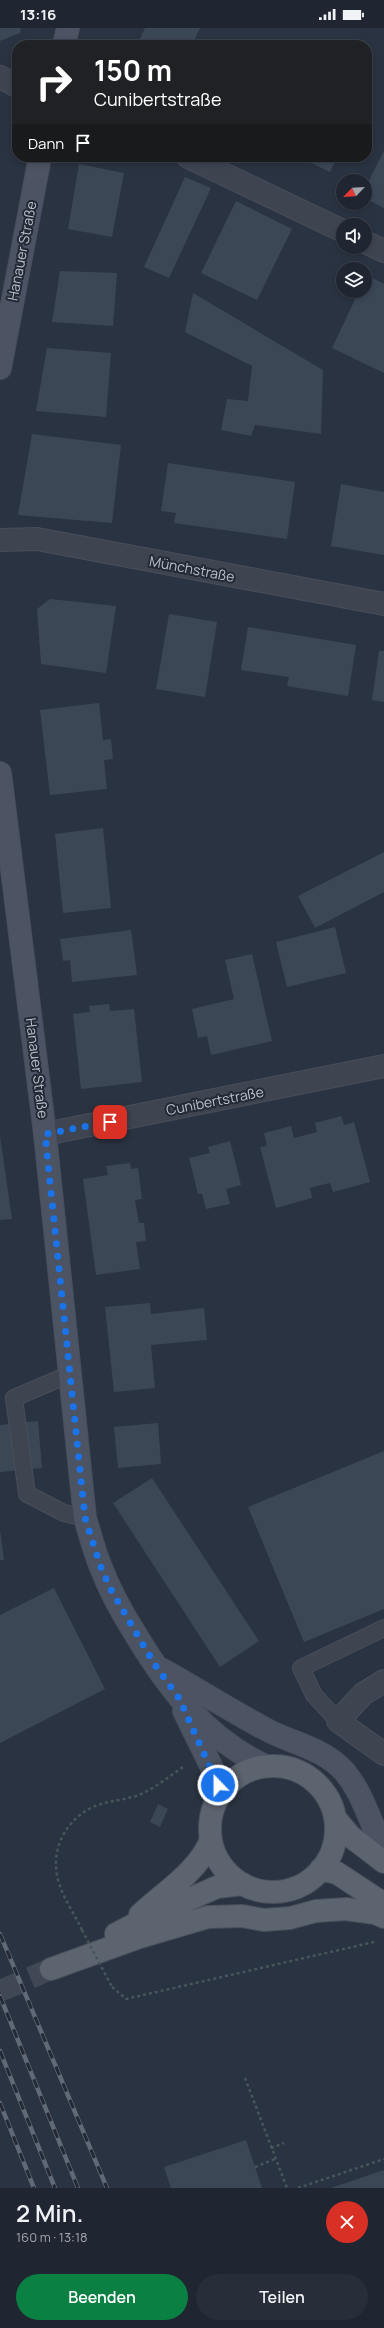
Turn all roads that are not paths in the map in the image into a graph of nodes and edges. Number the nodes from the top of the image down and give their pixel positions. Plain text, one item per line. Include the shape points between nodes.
1 (68, 28) edge
2 (65, 40) edge
3 (0, 77) edge
4 (12, 83) edge
5 (39, 162) edge
6 (198, 162) edge
7 (336, 228) edge
8 (372, 245) edge
9 (384, 251) edge
10 (0, 368) edge
11 (0, 540) edge
12 (384, 604) edge
13 (0, 773) edge
14 (384, 1066) edge
15 (45, 1134) junction
16 (70, 1374) junction
17 (85, 1518) junction
18 (384, 1628) edge
19 (155, 1665) junction
20 (384, 1682) edge
21 (179, 1698) junction
22 (338, 1721) junction
23 (384, 1754) edge
24 (266, 1766) junction
25 (221, 1793) junction
26 (335, 1818) junction
27 (211, 1840) junction
28 (384, 1850) edge
29 (384, 1862) edge
30 (321, 1869) junction
31 (243, 1884) junction
32 (384, 1904) edge
33 (384, 1917) edge
34 (123, 1930) junction
35 (78, 1958) junction
36 (51, 1969) tunnel mouth

1 - 2 main road
3 - 4 street
5 - 10 main road, Hanauer Straße
6 - 7 street
8 - 9 street
11 - 12 street, Münchstraße via 37,540
13 - 15 main road, Hanauer Straße
14 - 15 street, Cunibertstraße
15 - 16 main road, Hanauer Straße
16 - 17 main road, Hanauer Straße
16 - 17 lane via 14,1398 27,1494 64,1513
17 - 19 main road, Hanauer Straße via 110,1588
18 - 22 lane via 301,1668 314,1695
19 - 21 main road, Hanauer Straße
19 - 28 main road via 271,1732 328,1757 344,1771 356,1789
20 - 22 street via 362,1694
21 - 24 main road, Hanauer Straße via 205,1725 251,1759
21 - 25 main road, Hanauer Straße via 216,1776
22 - 23 street
24 - 25 main road via 249,1770
24 - 26 main road via 282,1766 311,1778 330,1803
25 - 27 main road via 210,1824
26 - 29 main road via 350,1836
26 - 30 main road via 336,1836
27 - 31 main road via 222,1866
27 - 34 main road via 204,1856 193,1869
30 - 31 main road via 308,1881 293,1888 259,1890
30 - 32 main road via 337,1873
31 - 34 main road via 217,1887
33 - 35 main road via 375,1913 346,1909 316,1911 290,1918 264,1920 242,1916 208,1917
34 - 35 main road
35 - 36 main road

